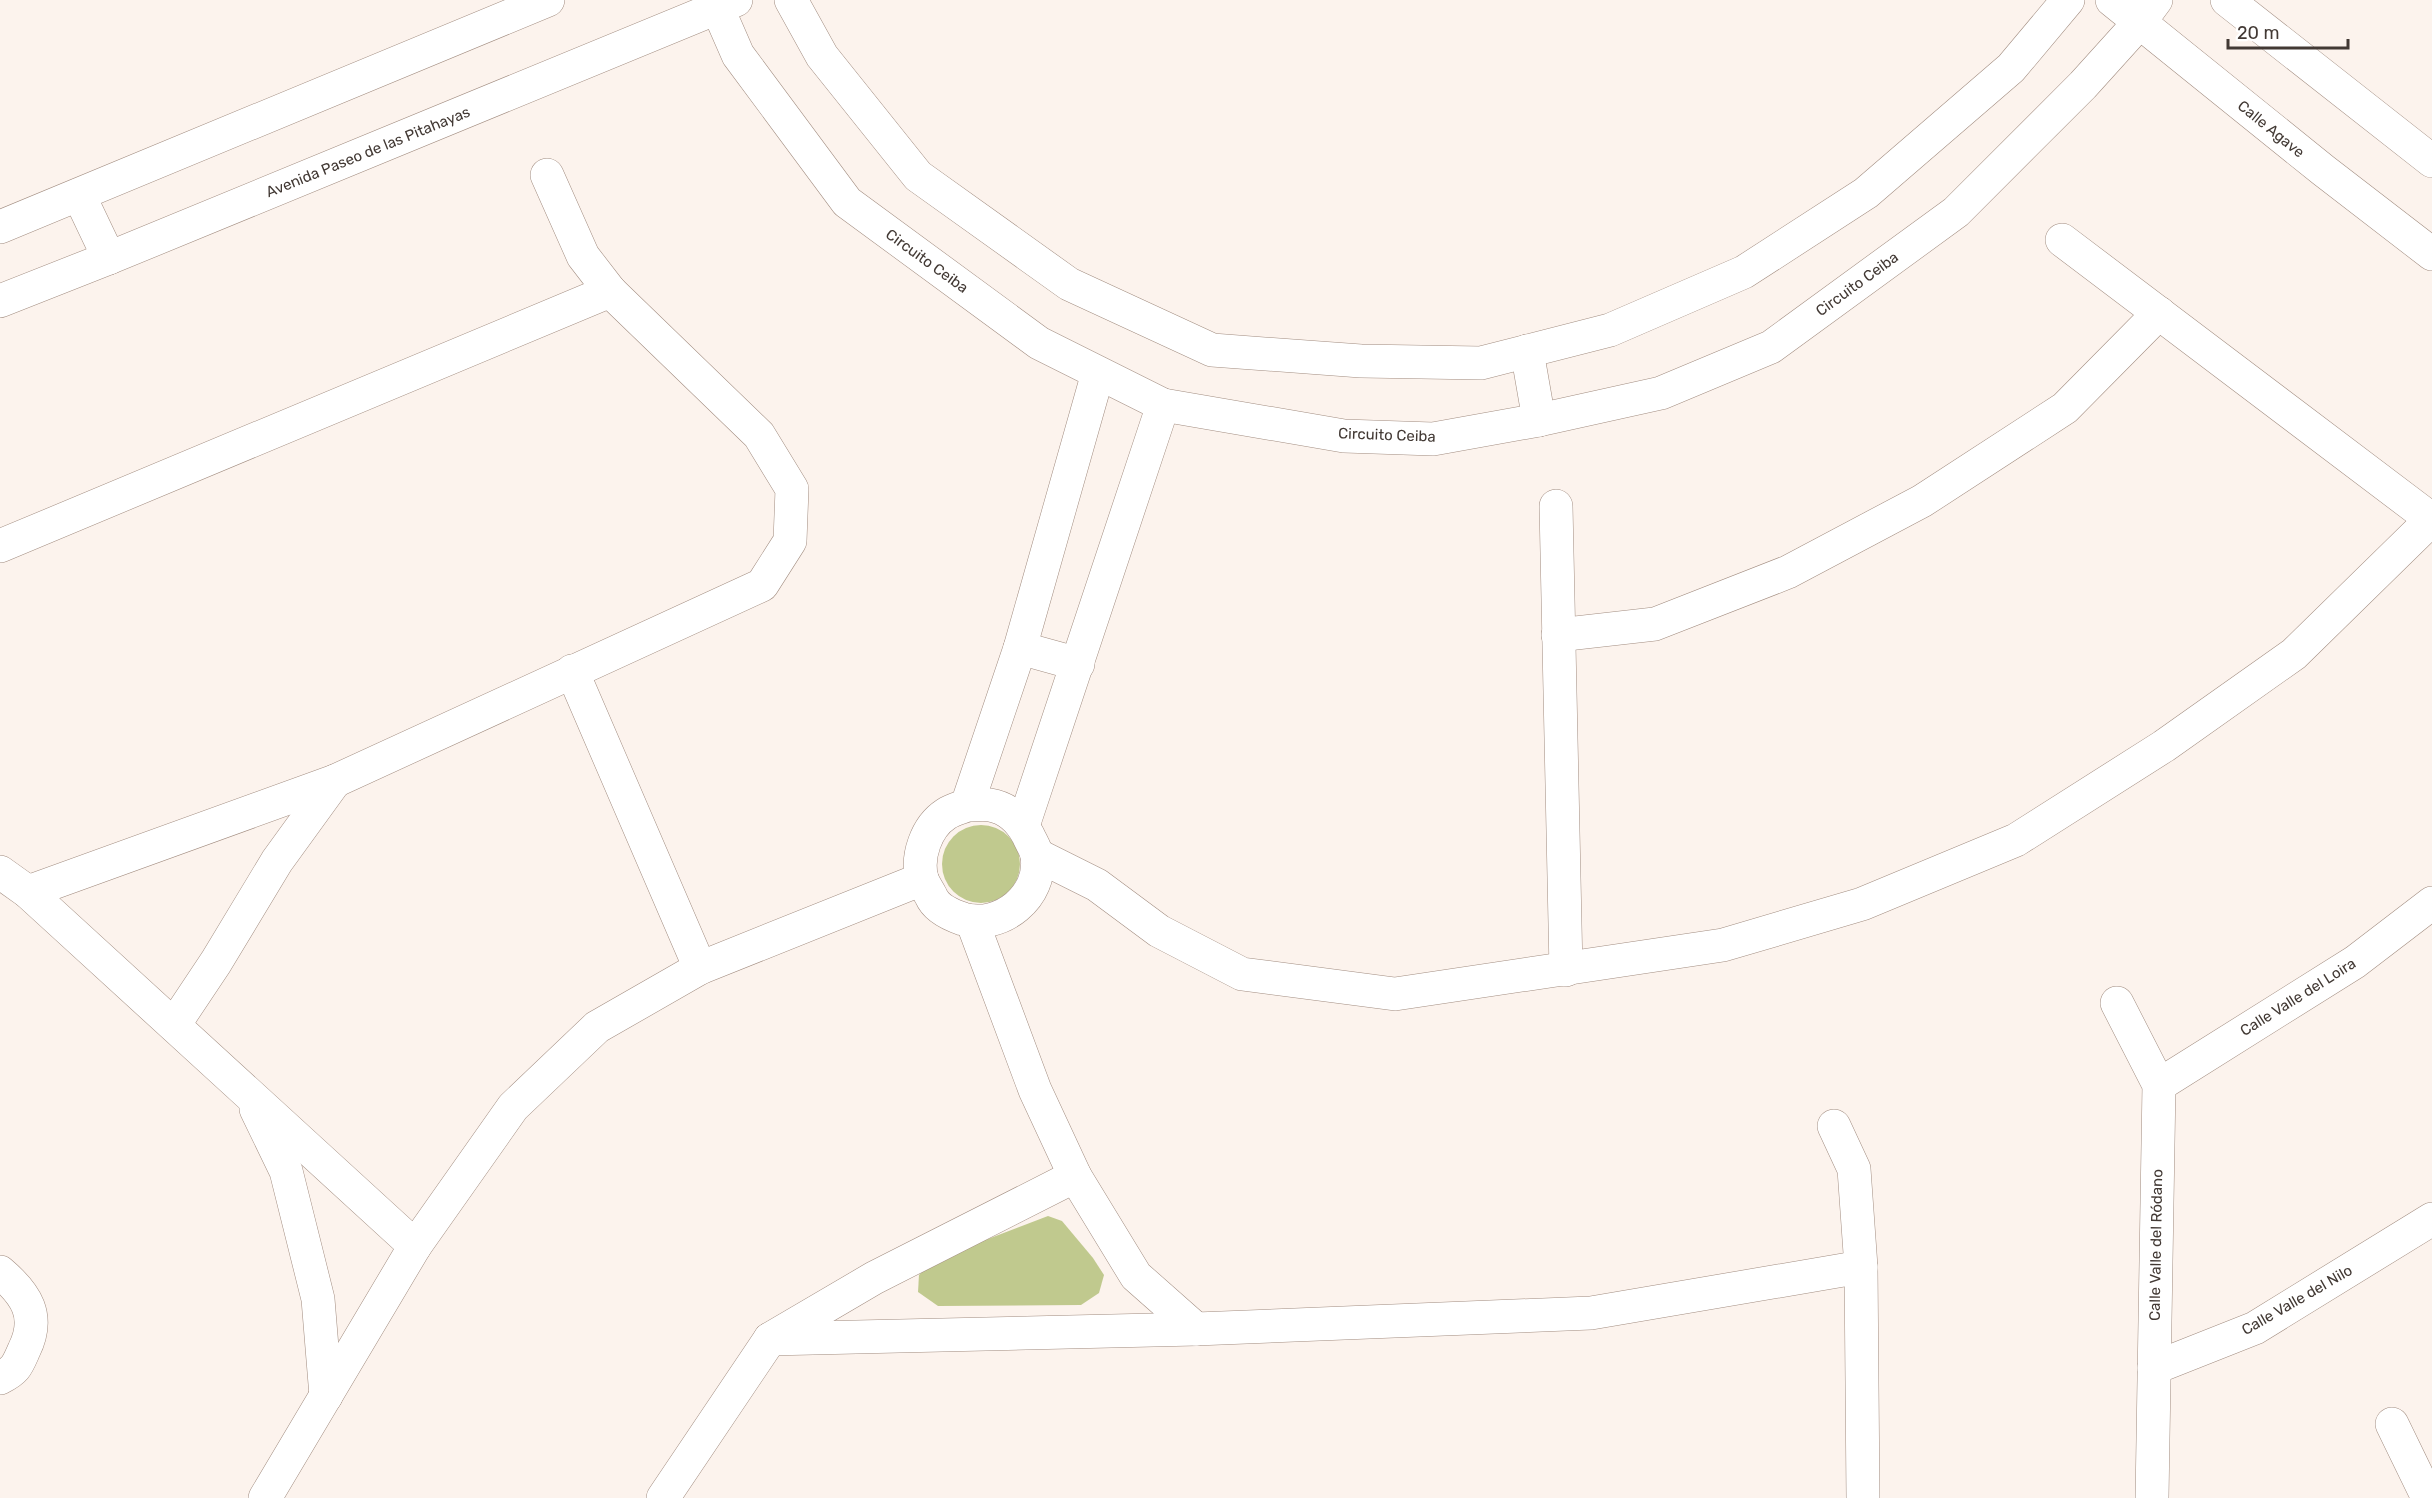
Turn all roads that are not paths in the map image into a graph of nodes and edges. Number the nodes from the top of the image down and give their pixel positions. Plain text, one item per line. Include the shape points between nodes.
1 (548, 0) edge
2 (791, 0) edge
3 (2068, 0) edge
4 (2112, 0) edge
5 (2227, 0) edge
6 (722, 3) edge
7 (2147, 12) edge
8 (2432, 161) edge
9 (547, 175) dead end
10 (80, 195) junction
11 (0, 227) edge
12 (2062, 240) dead end
13 (2432, 254) edge
14 (109, 258) junction
15 (610, 291) junction
16 (0, 301) edge
17 (2159, 313) junction
18 (1527, 351) junction
19 (1098, 373) junction
20 (1163, 405) junction
21 (1539, 420) junction
22 (1556, 506) dead end
23 (2432, 519) edge
24 (0, 546) edge
25 (1558, 635) junction
26 (1020, 648) junction
27 (1078, 664) junction
28 (572, 671) junction
29 (335, 781) junction
30 (967, 805) junction
31 (1030, 840) junction
32 (0, 872) edge
33 (922, 879) junction
34 (28, 892) junction
35 (2432, 903) edge
36 (972, 921) junction
37 (700, 968) junction
38 (1566, 970) junction
39 (2117, 1003) dead end
40 (174, 1025) junction
41 (2159, 1085) junction
42 (248, 1094) junction
43 (1834, 1126) dead end
44 (1075, 1176) junction
45 (2432, 1219) edge
46 (415, 1246) junction
47 (1861, 1267) junction
48 (0, 1272) edge
49 (1196, 1329) junction
50 (770, 1339) junction
51 (2154, 1368) junction
52 (0, 1378) edge
53 (326, 1396) junction
54 (2392, 1424) dead end
55 (265, 1498) edge
56 (663, 1498) edge
57 (1863, 1498) edge
58 (2152, 1498) edge
59 (2428, 1498) edge

1 - 10 street
2 - 18 street via 822,56 918,176 1069,284 1212,350 1361,361 1481,363
3 - 18 street via 2011,68 1866,194 1744,272 1610,330
4 - 7 street, Calle Agave
5 - 8 street
6 - 14 street, Avenida Paseo de las Pitahayas
6 - 19 street, Circuito Ceiba via 738,55 847,202 1038,342
7 - 13 street, Calle Agave via 2331,177
7 - 21 street, Circuito Ceiba via 2083,84 1956,212 1771,347 1661,393
9 - 15 street via 583,256
10 - 11 street
10 - 14 street
12 - 17 street
14 - 16 street, Avenida Paseo de las Pitahayas
15 - 24 street
15 - 28 street via 759,435 792,489 790,541 762,585
17 - 23 street
17 - 25 street via 2065,408 1912,507 1788,572 1655,624
18 - 21 street
19 - 20 street, Circuito Ceiba
19 - 26 street
20 - 21 street, Circuito Ceiba via 1344,436 1433,439
20 - 27 street
22 - 25 street
23 - 38 street via 2294,654 2164,746 2016,840 1862,904 1723,945
25 - 38 street
26 - 27 street
26 - 30 street
27 - 31 street
28 - 29 street
28 - 37 street
29 - 34 street
29 - 40 street via 277,861
30 - 31 street via 991,805 1013,814
30 - 33 street via 945,814 929,832 921,855
31 - 36 street via 1036,876 1028,896 1013,911 993,920
31 - 38 street via 1159,931 1242,974 1395,994
32 - 34 street
33 - 36 street via 933,900 951,915
33 - 37 street
34 - 40 street
35 - 41 street, Calle Valle del Loira via 2355,962
36 - 44 street via 1035,1090
37 - 46 street via 597,1027 513,1107
39 - 41 street, Calle Valle del Ródano
40 - 42 street
41 - 51 street, Calle Valle del Ródano
42 - 46 street
42 - 53 street via 286,1171 318,1299
43 - 47 street via 1854,1169
44 - 49 street via 1136,1276
44 - 50 street via 874,1278
45 - 51 street, Calle Valle del Nilo via 2255,1328
46 - 53 street
47 - 49 street via 1591,1313
47 - 57 street
48 - 52 street via 19,1288 31,1312 30,1337 14,1371
49 - 50 street
50 - 56 street
51 - 58 street, Calle Valle del Ródano
53 - 55 street
54 - 59 street

